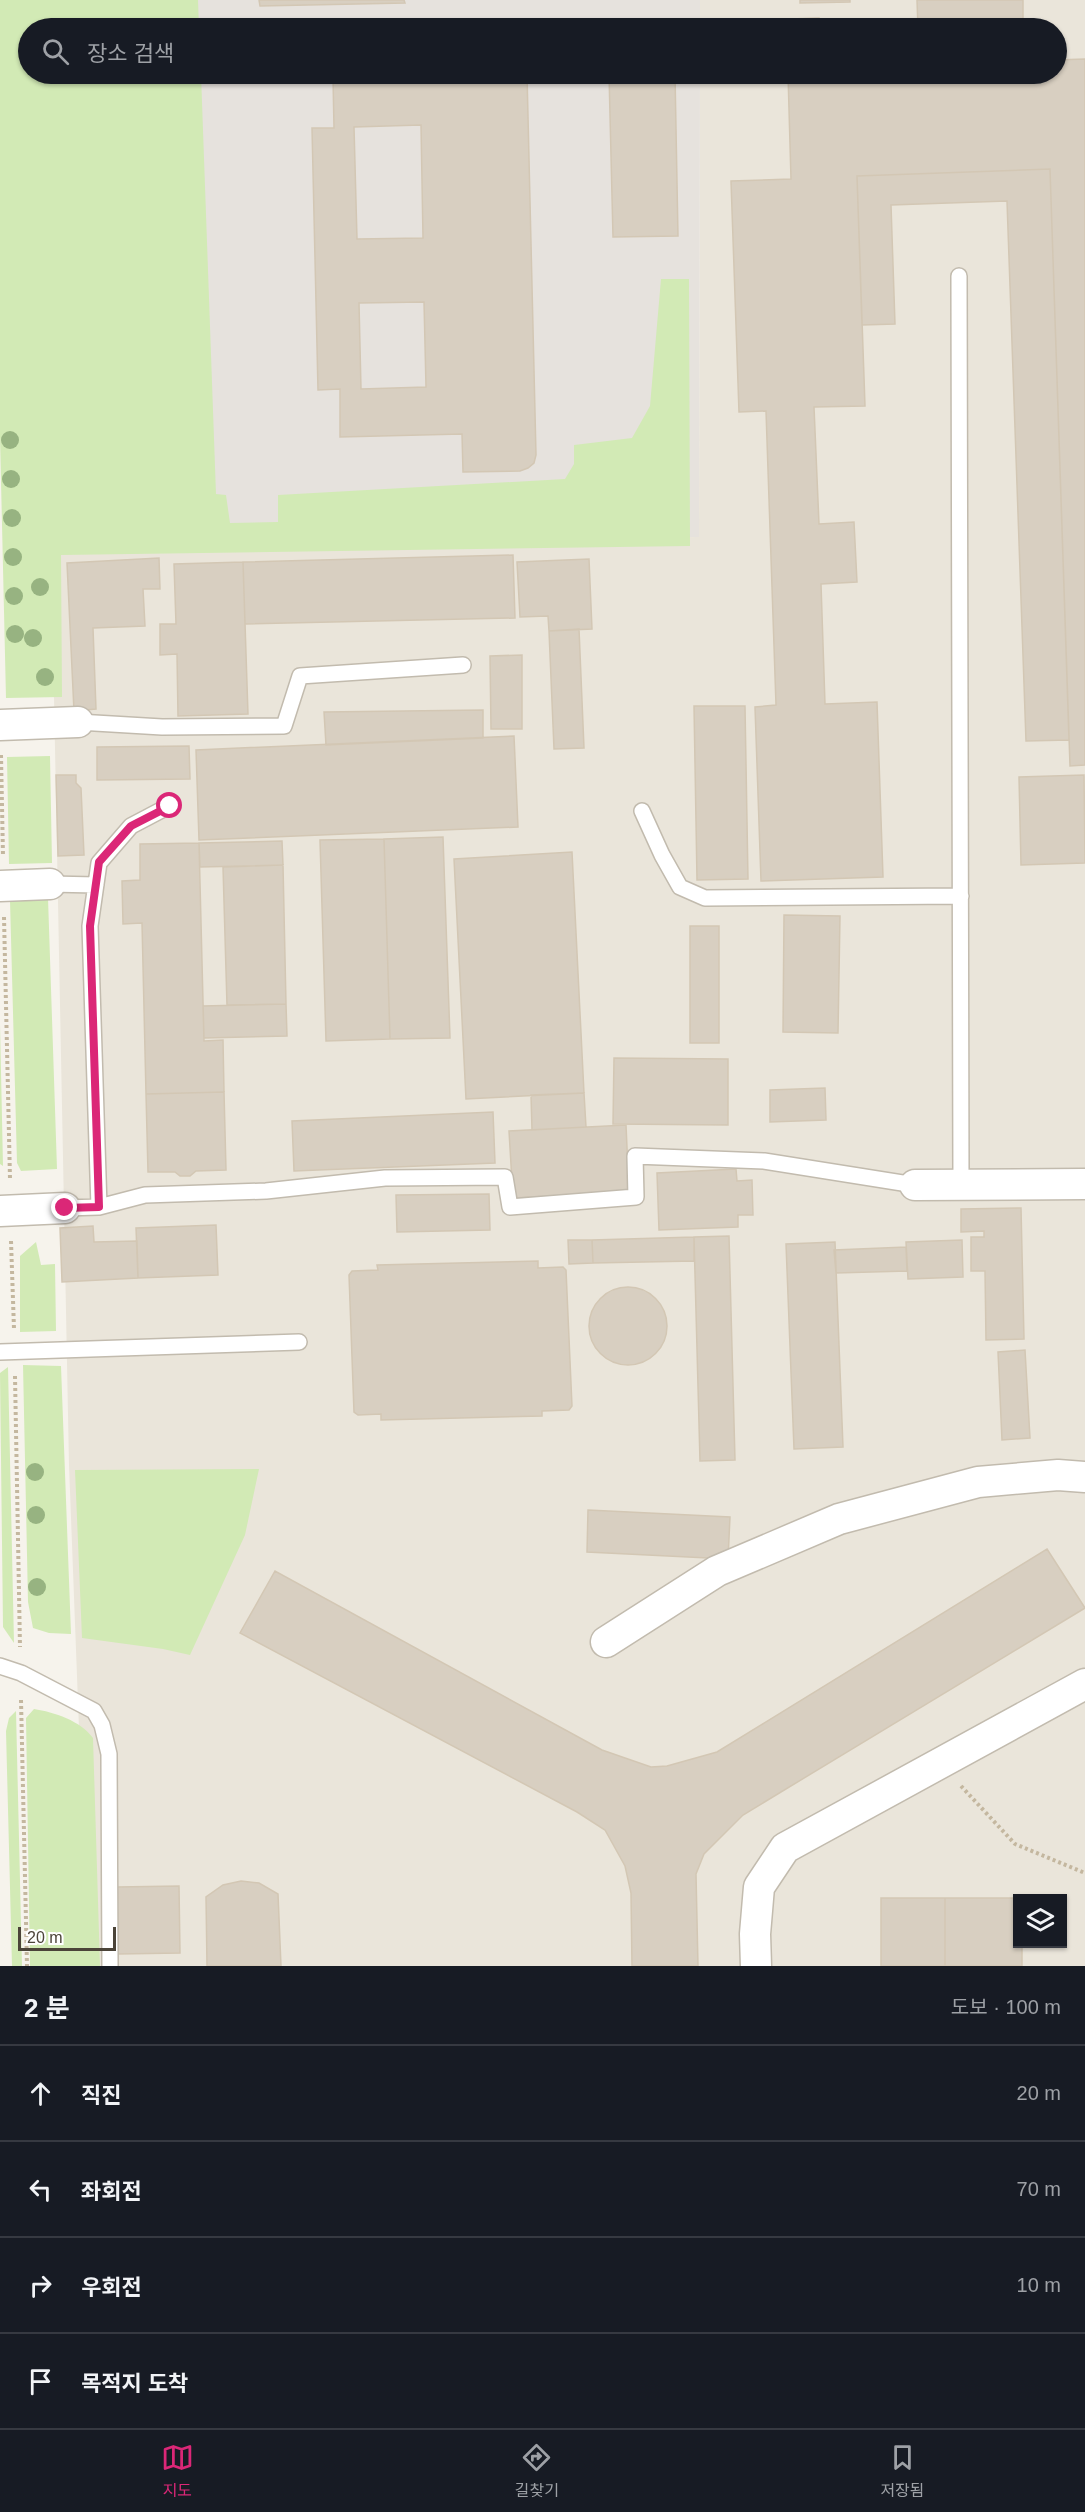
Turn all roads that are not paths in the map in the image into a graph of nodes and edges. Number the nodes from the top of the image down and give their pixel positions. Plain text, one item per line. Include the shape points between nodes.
1 (958, 276) dead end
2 (463, 665) dead end
3 (78, 722) joint
4 (0, 725) edge
5 (170, 806) dead end
6 (642, 811) dead end
7 (50, 884) joint
8 (96, 885) junction
9 (0, 886) edge
10 (961, 896) junction
11 (961, 1184) junction
12 (915, 1185) joint
13 (1085, 1185) edge
14 (99, 1207) junction
15 (65, 1208) joint
16 (0, 1211) edge
17 (299, 1342) dead end
18 (0, 1352) edge
19 (1085, 1477) edge
20 (606, 1642) dead end
21 (0, 1666) edge
22 (1085, 1684) edge
23 (110, 1966) edge
24 (756, 1966) edge

1 - 10 lane
2 - 3 lane via 300,676 284,726 162,728
3 - 4 street
5 - 8 lane via 131,826 99,862
6 - 10 lane via 680,887 705,898
7 - 8 lane
7 - 9 street
8 - 14 lane via 90,926
10 - 11 lane
11 - 12 street
11 - 13 street
12 - 14 lane via 764,1161 635,1156 636,1197 510,1207 505,1177 385,1178 266,1191 145,1195
14 - 15 lane
15 - 16 street
17 - 18 lane
19 - 20 street via 1058,1475 978,1482 839,1519 717,1571
21 - 23 lane via 94,1711 102,1725 109,1754
22 - 24 street via 785,1848 759,1887

